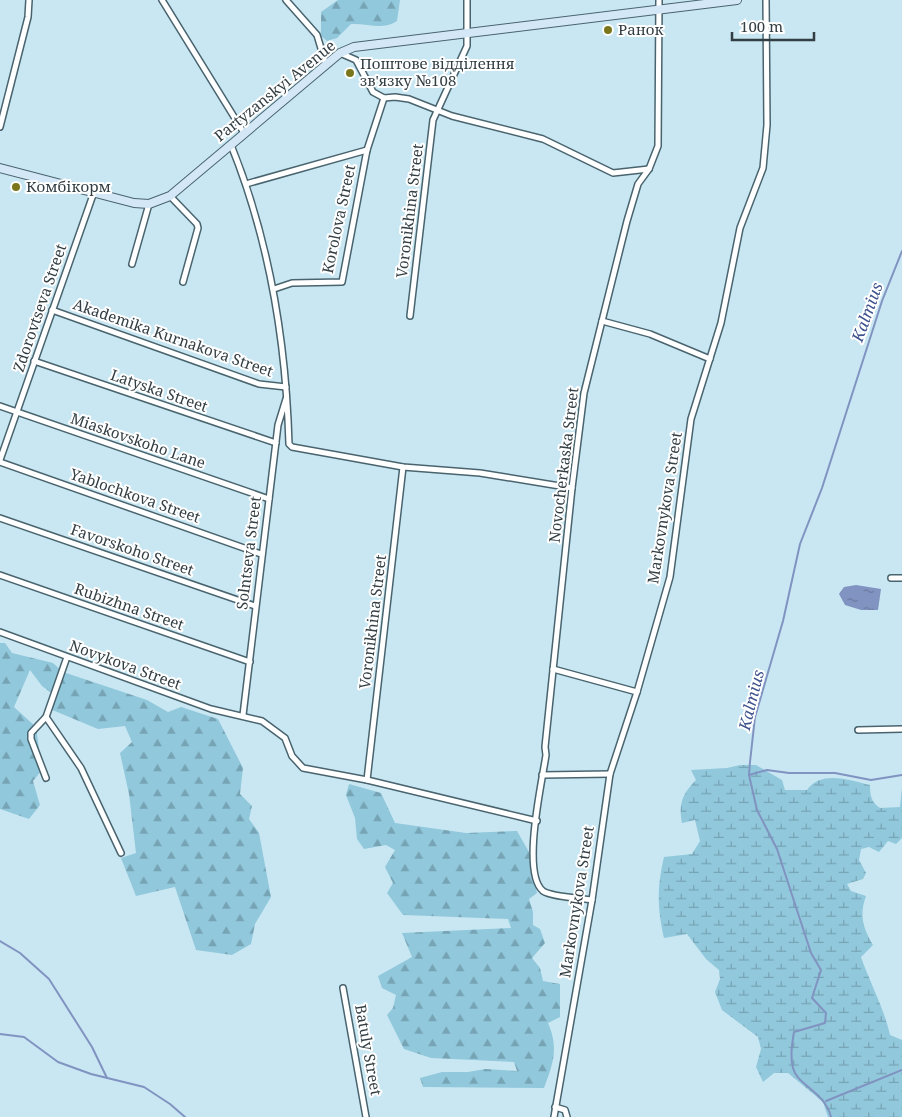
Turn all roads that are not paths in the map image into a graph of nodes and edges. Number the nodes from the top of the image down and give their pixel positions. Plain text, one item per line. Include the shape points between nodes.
1 (29, 0) edge
2 (162, 0) edge
3 (286, 0) edge
4 (467, 0) edge
5 (737, 0) edge
6 (766, 0) edge
7 (659, 4) edge
8 (467, 32) junction
9 (340, 53) junction
10 (326, 65) junction
11 (384, 98) junction
12 (438, 110) junction
13 (0, 127) edge
14 (244, 133) junction
15 (231, 145) junction
16 (367, 150) junction
17 (0, 168) edge
18 (649, 169) junction
19 (246, 184) junction
20 (94, 192) junction
21 (170, 196) junction
22 (149, 204) junction
23 (132, 264) dead end
24 (183, 282) dead end
25 (274, 289) junction
26 (52, 310) junction
27 (410, 316) dead end
28 (602, 321) junction
29 (710, 360) junction
30 (34, 361) junction
31 (286, 387) junction
32 (288, 394) junction
33 (0, 406) edge
34 (17, 412) junction
35 (276, 443) junction
36 (0, 461) edge
37 (403, 467) junction
38 (572, 488) junction
39 (269, 498) junction
40 (0, 518) edge
41 (261, 554) junction
42 (0, 575) edge
43 (891, 578) dead end
44 (902, 578) edge
45 (255, 606) junction
46 (0, 632) edge
47 (67, 657) junction
48 (250, 662) junction
49 (553, 669) junction
50 (637, 692) junction
51 (243, 715) junction
52 (46, 717) junction
53 (902, 729) edge
54 (858, 730) dead end
55 (610, 774) junction
56 (542, 775) junction
57 (46, 778) dead end
58 (367, 780) junction
59 (537, 821) junction
60 (121, 853) dead end
61 (592, 900) junction
62 (344, 988) dead end
63 (554, 1107) junction
64 (366, 1117) edge
65 (554, 1117) edge
66 (567, 1117) edge

1 - 13 street via 28,17
2 - 14 street
3 - 10 street via 317,35
4 - 8 street, Voronikhina Street
5 - 7 street, Partyzanskyi Avenue
6 - 29 street, Markovnykova Street via 768,125 762,168 740,228 721,323
7 - 8 street, Partyzanskyi Avenue
7 - 18 street, Novocherkaska Street via 658,146
8 - 9 street, Partyzanskyi Avenue via 368,44
8 - 12 street, Voronikhina Street via 467,46
9 - 10 street, Partyzanskyi Avenue
9 - 11 street via 356,60 373,92
10 - 14 street, Partyzanskyi Avenue
11 - 12 street via 409,99
11 - 16 street, Korolova Street
12 - 18 street via 543,139 613,172
12 - 27 street, Voronikhina Street via 433,120
14 - 15 street, Partyzanskyi Avenue
15 - 19 street
15 - 21 street, Partyzanskyi Avenue
16 - 19 street
16 - 25 street, Korolova Street via 342,282 292,283
17 - 20 street, Partyzanskyi Avenue
18 - 28 street, Novocherkaska Street via 638,184
19 - 25 street
20 - 22 street, Partyzanskyi Avenue
20 - 26 street, Zdorovtseva Street
21 - 22 street, Partyzanskyi Avenue
21 - 24 street via 198,228
22 - 23 street
25 - 31 street
26 - 30 street, Zdorovtseva Street
26 - 31 street, Akademika Kurnakova Street via 259,384
28 - 29 street via 650,334
28 - 38 street, Novocherkaska Street via 584,393
29 - 50 street, Markovnykova Street via 692,419 670,577
30 - 34 street, Zdorovtseva Street
30 - 35 street, Latyska Street
31 - 32 street
32 - 35 street, Solntseva Street via 278,424
32 - 37 street via 289,444 292,447
33 - 34 street, Miaskovskoho Lane
34 - 36 street, Zdorovtseva Street
34 - 39 street, Miaskovskoho Lane
35 - 39 street, Solntseva Street
36 - 41 street, Yablochkova Street
37 - 38 street via 480,473
37 - 58 street, Voronikhina Street
38 - 49 street, Novocherkaska Street
39 - 41 street, Solntseva Street
40 - 45 street, Favorskoho Street
41 - 45 street, Solntseva Street
42 - 48 street, Rubizhna Street
43 - 44 street
45 - 48 street, Solntseva Street
46 - 47 street, Novykova Street
47 - 51 street, Novykova Street via 211,709
47 - 52 street
48 - 51 street, Solntseva Street
49 - 50 street
49 - 56 street, Novocherkaska Street
50 - 55 street, Markovnykova Street
51 - 58 street, Novykova Street via 262,721 285,738 292,756 302,768
52 - 57 street via 31,733
52 - 60 street via 81,768
53 - 54 street
55 - 56 street
55 - 61 street, Markovnykova Street
56 - 59 street, Novocherkaska Street
58 - 59 street
59 - 61 street, Novocherkaska Street via 534,875 537,885 545,892
61 - 63 street, Markovnykova Street
62 - 64 street, Batuly Street
63 - 65 street, Markovnykova Street
63 - 66 street via 565,1110

